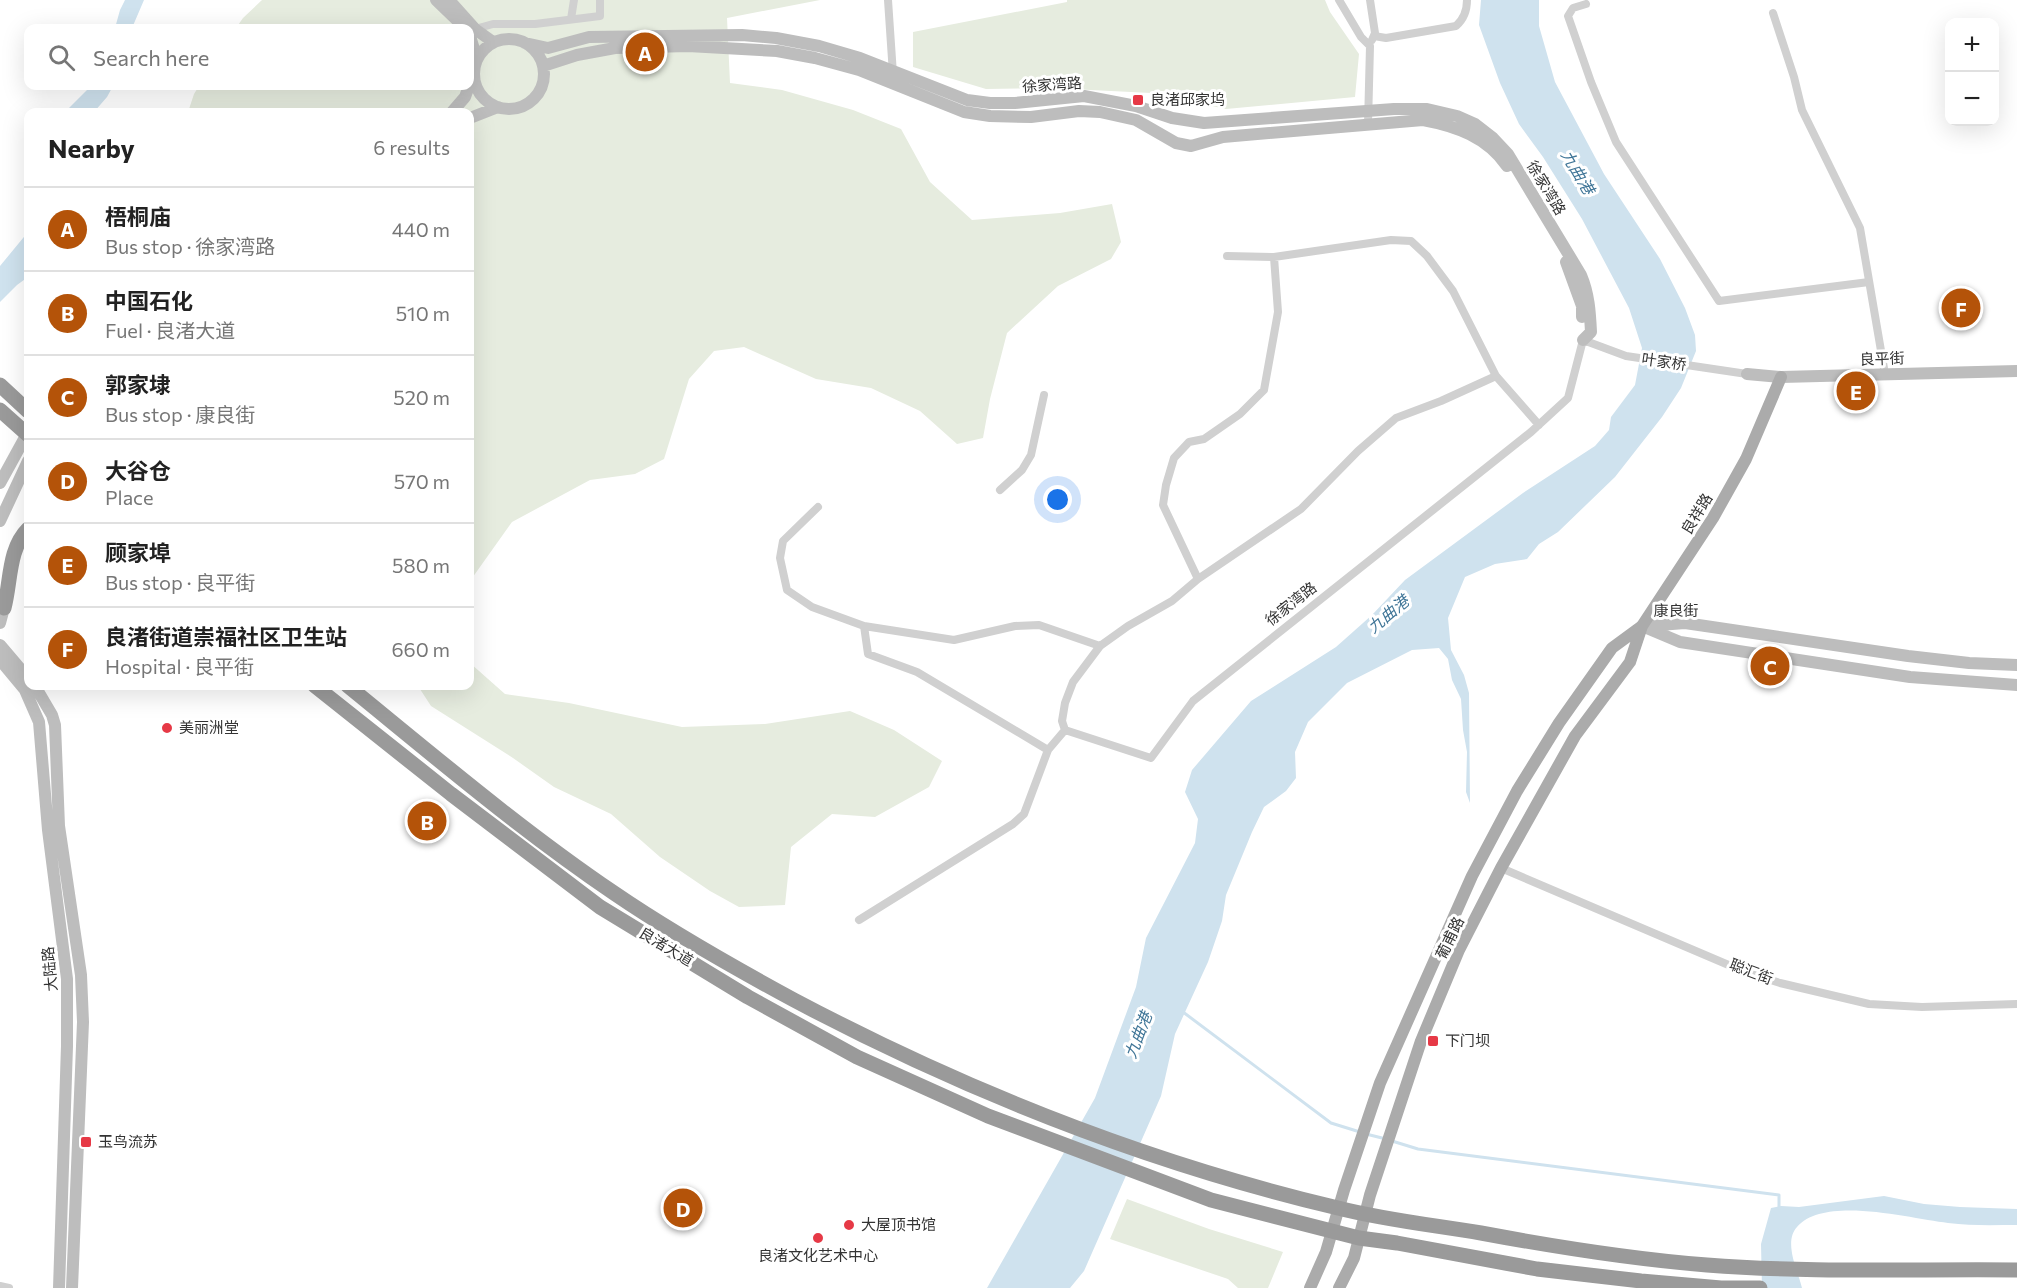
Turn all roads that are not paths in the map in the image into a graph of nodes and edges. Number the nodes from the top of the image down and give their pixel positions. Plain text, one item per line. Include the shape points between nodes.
1 (436, 0) edge
2 (449, 0) edge
3 (574, 0) edge
4 (600, 0) edge
5 (888, 0) edge
6 (1339, 0) edge
7 (1370, 0) edge
8 (1467, 0) edge
9 (1586, 4) dead end
10 (1773, 13) dead end
11 (571, 19) junction
12 (462, 24) edge
13 (465, 24) edge
14 (474, 30) edge
15 (474, 33) edge
16 (1374, 36) junction
17 (493, 42) junction
18 (525, 43) junction
19 (1370, 46) junction
20 (474, 54) edge
21 (476, 65) junction
22 (543, 66) junction
23 (474, 70) edge
24 (893, 71) junction
25 (893, 84) junction
26 (467, 90) edge
27 (498, 106) junction
28 (455, 108) edge
29 (1368, 111) junction
30 (474, 116) edge
31 (1368, 124) junction
32 (1227, 256) dead end
33 (1274, 258) junction
34 (1869, 282) junction
35 (1583, 340) junction
36 (2017, 370) edge
37 (1747, 374) joint
38 (1885, 374) junction
39 (1496, 376) junction
40 (1781, 377) junction
41 (0, 385) edge
42 (1044, 394) dead end
43 (24, 407) edge
44 (5, 414) edge
45 (1539, 425) junction
46 (24, 430) edge
47 (24, 440) edge
48 (24, 469) edge
49 (0, 483) edge
50 (1000, 490) dead end
51 (818, 507) dead end
52 (0, 521) edge
53 (24, 534) edge
54 (1198, 579) junction
55 (0, 592) edge
56 (2, 616) edge
57 (864, 626) junction
58 (1642, 626) junction
59 (0, 645) edge
60 (1100, 646) junction
61 (1612, 648) joint
62 (0, 660) edge
63 (2017, 665) edge
64 (24, 673) edge
65 (2017, 686) edge
66 (24, 689) edge
67 (25, 690) edge
68 (37, 690) edge
69 (320, 690) edge
70 (353, 690) edge
71 (1065, 730) junction
72 (1048, 750) junction
73 (1500, 868) junction
74 (859, 920) dead end
75 (2017, 1004) edge
76 (1338, 1209) junction
77 (1365, 1214) junction
78 (1332, 1232) junction
79 (1359, 1238) junction
80 (2017, 1270) edge
81 (0, 1286) edge
82 (9, 1288) edge
83 (59, 1288) edge
84 (72, 1288) edge
85 (1310, 1288) edge
86 (1339, 1288) edge
87 (1760, 1288) edge

1 - 12 street
2 - 13 street
3 - 11 street
4 - 11 street via 600,16
5 - 24 street
6 - 19 street
7 - 16 street
8 - 16 street via 1462,21 1456,26 1386,38
9 - 34 street via 1573,8 1568,15 1616,142 1719,301
10 - 34 street via 1802,110 1860,228
11 - 14 street via 493,24
15 - 17 street
16 - 19 street
17 - 18 street via 515,39
17 - 21 street via 484,49
18 - 22 street via 533,48
18 - 24 street, 徐家湾路 via 548,48 589,38 742,35 819,46
19 - 29 street
20 - 21 street
21 - 23 street
21 - 27 street via 475,82 480,93
22 - 25 street, 徐家湾路 via 615,48 749,49 815,58
22 - 27 street via 542,87 536,96 508,109
24 - 25 street
24 - 29 street, 徐家湾路 via 967,100 1015,103 1084,96 1195,122
25 - 31 street, 徐家湾路 via 964,111 990,116 1100,112 1136,120 1176,143 1191,146 1223,137
26 - 28 street
27 - 30 street
29 - 31 street
29 - 35 street, 徐家湾路 via 1428,109 1475,124 1493,138 1508,154 1581,275 1590,307 1591,332
31 - 35 street, 徐家湾路 via 1423,120 1448,124 1484,142 1502,159 1569,268 1582,306
32 - 33 street
33 - 39 street via 1391,240 1411,241 1453,291
33 - 54 street via 1278,312 1264,390 1213,433 1189,442 1174,458 1166,485 1163,505
34 - 38 street
35 - 37 street, 叶家桥 via 1626,356
35 - 45 street, 徐家湾路 via 1568,398
36 - 38 street, 良平街
37 - 40 street, 良平街
38 - 40 street, 良平街
39 - 45 street
39 - 54 street via 1396,418 1301,509
40 - 58 main road, 良祥路 via 1746,459
41 - 43 highway
42 - 50 street via 1031,455 1022,470
44 - 46 highway
45 - 71 street, 徐家湾路 via 1193,701 1151,758
47 - 49 street
48 - 52 street
51 - 57 street via 783,540 780,558 787,590 812,607
53 - 56 highway via 14,553
54 - 60 street via 1172,601
55 - 56 street
57 - 60 street via 954,640 1015,626 1039,625
57 - 72 street via 868,654 917,672
58 - 61 main road, 良祥路
58 - 63 street, 康良街 via 1685,623 1918,657
58 - 65 street, 康良街 via 1680,642 1910,677
58 - 73 main road, 葡甫路 via 1630,662 1575,736
59 - 64 street
60 - 71 street via 1073,682 1062,721
61 - 76 main road, 葡甫路 via 1517,791 1472,876 1380,1083
62 - 66 street, 大陆路
67 - 83 street, 大陆路 via 39,722 48,830 68,979
68 - 84 street, 大陆路 via 55,725 59,826 81,975 83,1022
69 - 78 highway, 良渚大道 via 600,907 748,997 857,1057 988,1116 1147,1177 1212,1200
70 - 76 highway, 良渚大道 via 532,834 613,892 755,979 845,1027 944,1075 1064,1123 1152,1155
71 - 72 street
72 - 74 street via 1024,814 1013,824
73 - 75 street, 聪汇街 via 1745,972 1780,983 1869,1004
73 - 77 main road, 葡甫路 via 1459,950 1421,1041
76 - 77 highway, 良渚大道
76 - 78 main road, 葡甫路
77 - 79 main road, 葡甫路
77 - 80 highway, 良渚大道 via 1552,1246 1713,1265
78 - 79 highway, 良渚大道
78 - 85 main road, 葡甫路
79 - 86 main road, 葡甫路
79 - 87 highway, 良渚大道 via 1537,1269 1720,1288
81 - 82 street

